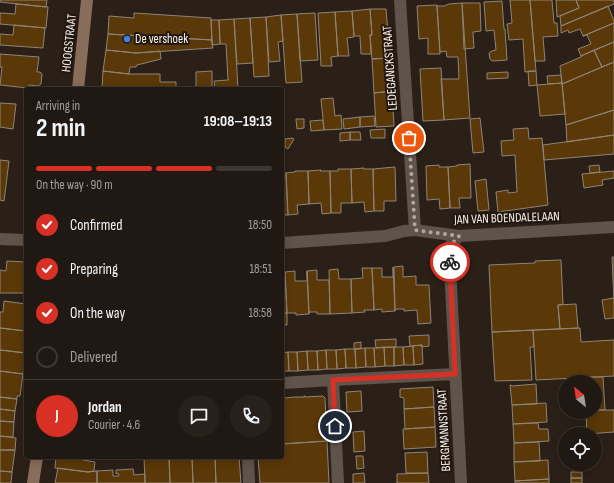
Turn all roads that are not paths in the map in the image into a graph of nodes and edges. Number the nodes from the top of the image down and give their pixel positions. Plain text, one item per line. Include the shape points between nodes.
1 (87, 0) edge
2 (400, 0) edge
3 (78, 87) edge
4 (614, 227) edge
5 (415, 230) junction
6 (459, 236) junction
7 (0, 239) edge
8 (24, 240) edge
9 (284, 243) edge
10 (455, 374) junction
11 (333, 380) junction
12 (284, 383) edge
13 (37, 459) edge
14 (248, 459) edge
15 (33, 483) edge
16 (249, 483) edge
17 (338, 483) edge
18 (461, 483) edge

1 - 3 street, HOOGSTRAAT
2 - 5 street, LEDEGANCKSTRAAT
4 - 6 street, JAN VAN BOENDALELAAN
5 - 6 street, JAN VAN BOENDALELAAN
5 - 9 street, JAN VAN BOENDALELAAN via 385,236
6 - 10 street, BERGMANNSTRAAT via 449,247
7 - 8 street
10 - 11 street
10 - 18 street, BERGMANNSTRAAT
11 - 12 street
11 - 17 street
13 - 15 street
14 - 16 street

